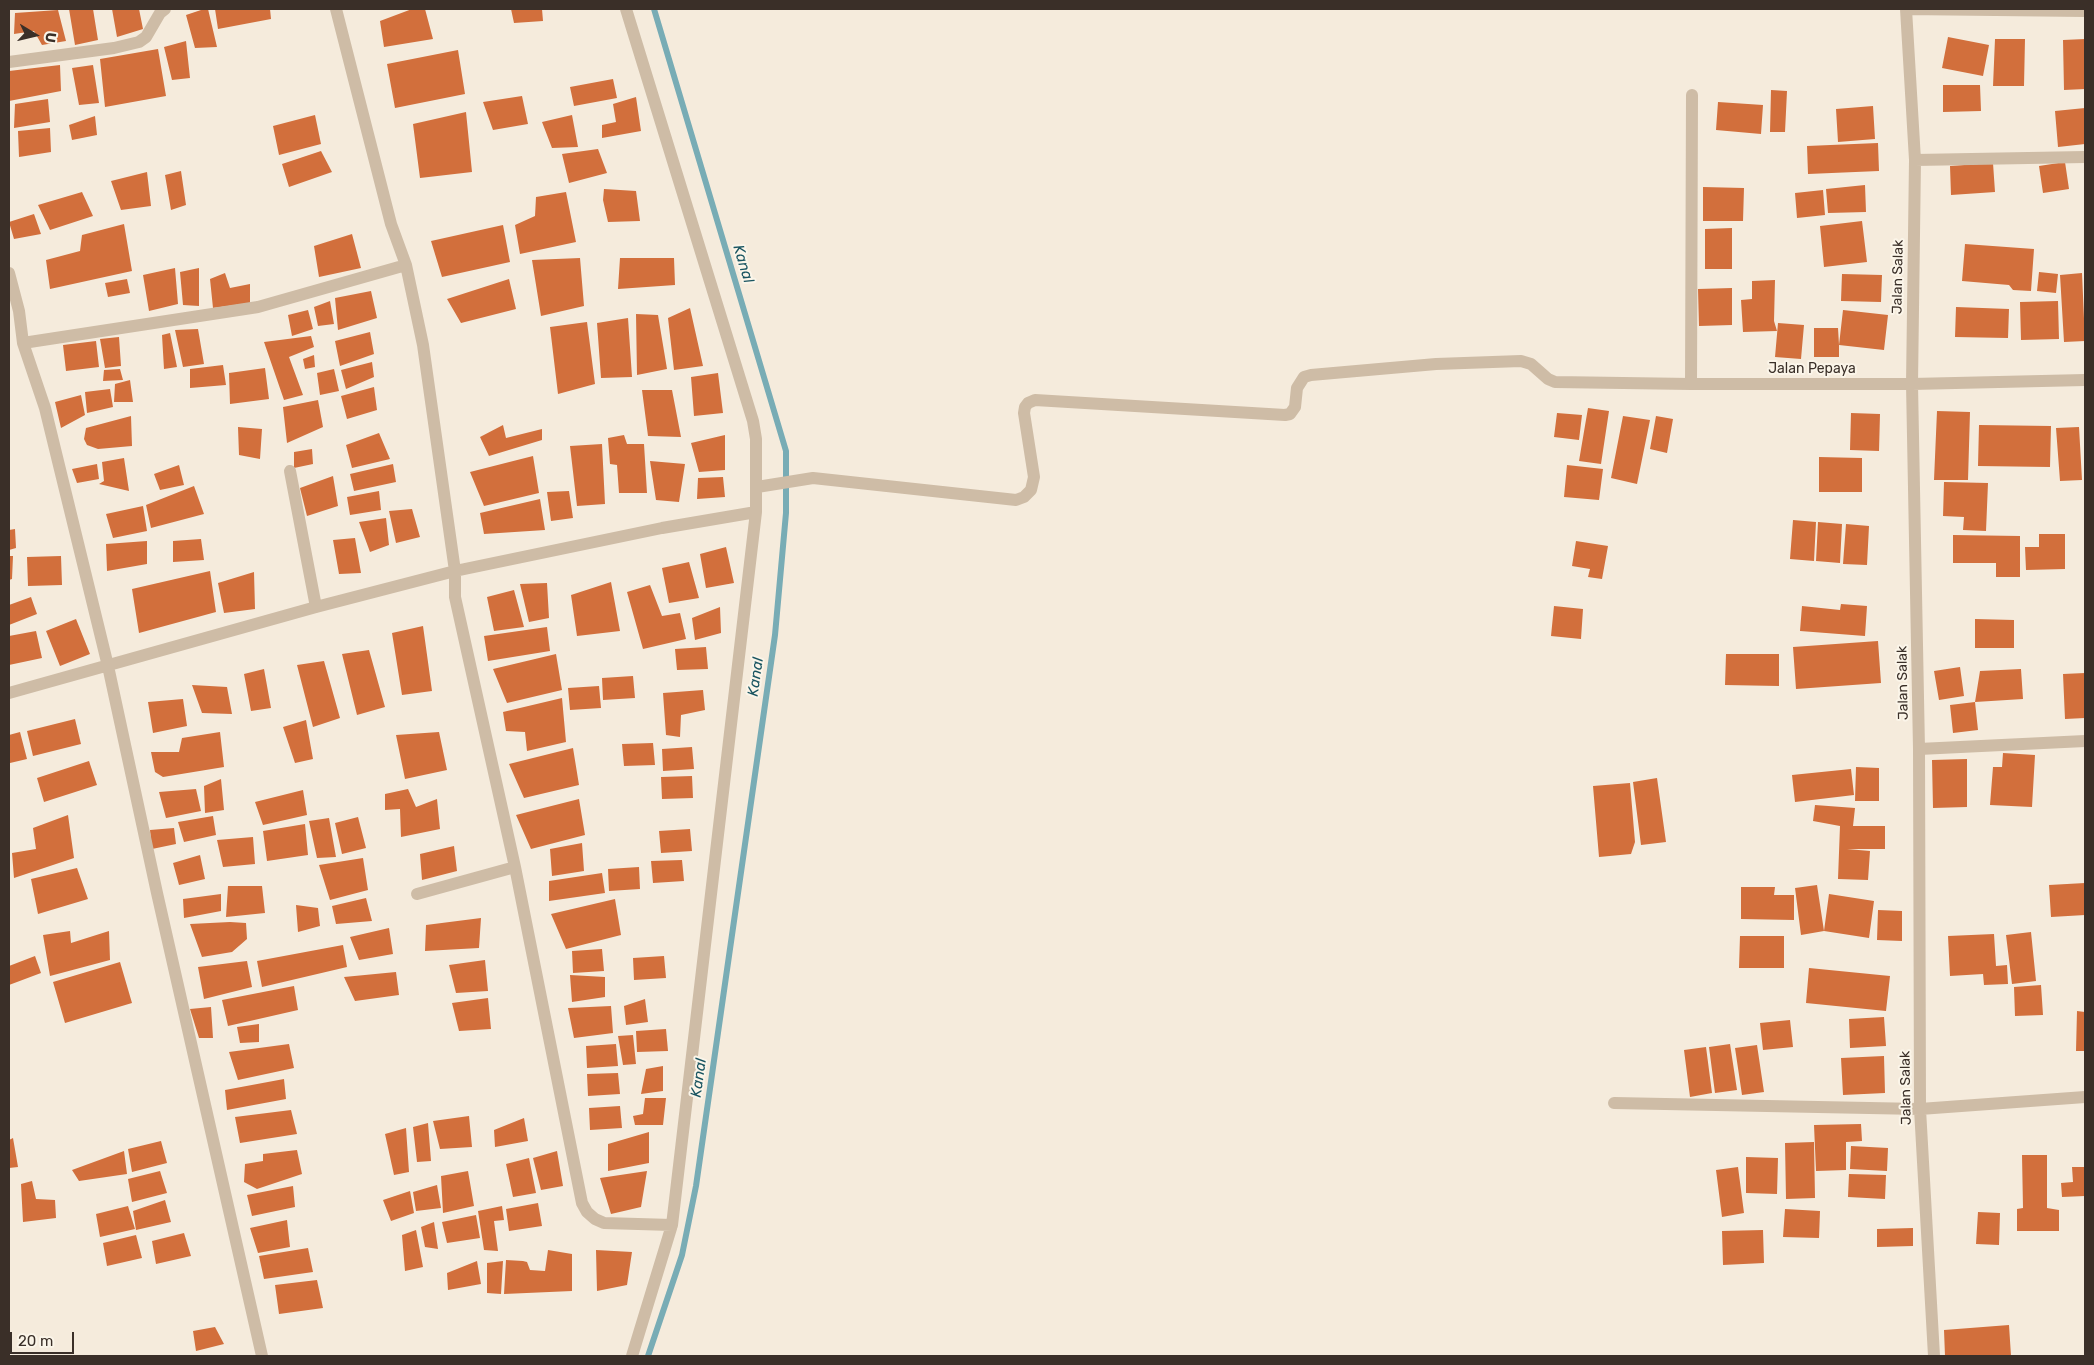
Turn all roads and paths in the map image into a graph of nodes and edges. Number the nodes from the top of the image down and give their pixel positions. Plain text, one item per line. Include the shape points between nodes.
1 (165, 9) edge
2 (336, 9) edge
3 (626, 9) edge
4 (1906, 9) edge
5 (2085, 11) edge
6 (9, 62) edge
7 (1692, 95) dead end
8 (2085, 157) edge
9 (1915, 160) junction
10 (406, 265) junction
11 (9, 273) edge
12 (24, 343) junction
13 (2085, 380) edge
14 (1691, 384) junction
15 (1912, 384) junction
16 (290, 471) dead end
17 (762, 486) junction
18 (756, 512) junction
19 (455, 571) junction
20 (316, 607) junction
21 (108, 666) junction
22 (9, 693) edge
23 (2085, 741) edge
24 (1919, 749) junction
25 (515, 867) junction
26 (416, 894) dead end
27 (2085, 1097) edge
28 (1614, 1103) dead end
29 (1920, 1109) junction
30 (672, 1225) junction
31 (262, 1356) edge
32 (632, 1356) edge
33 (1934, 1356) edge

1 - 6 street via 139,42
2 - 10 street via 391,224
3 - 17 street via 753,421
4 - 5 street
4 - 9 street, Jalan Salak
7 - 14 street
8 - 9 street
9 - 15 street, Jalan Salak
10 - 12 street via 258,307
10 - 19 street via 423,345
11 - 12 street
12 - 21 street via 45,408
13 - 15 street, Jalan Pepaya
14 - 15 street, Jalan Pepaya
14 - 17 street, Jalan Pepaya via 1555,382 1531,364 1509,360 1311,375 1301,378 1296,407 1285,415 1035,400 1028,402 1024,413 1034,477 1031,490 1024,498 1016,500 813,478
15 - 24 street, Jalan Salak
16 - 20 street
17 - 18 street
18 - 19 street
18 - 30 street
19 - 20 street
19 - 25 street via 456,597
20 - 21 street
21 - 22 street
21 - 31 street
23 - 24 street
24 - 29 street, Jalan Salak
25 - 26 street
25 - 30 street via 582,1204 595,1219 604,1223
27 - 29 street
28 - 29 street
29 - 33 street, Jalan Salak
30 - 32 street

